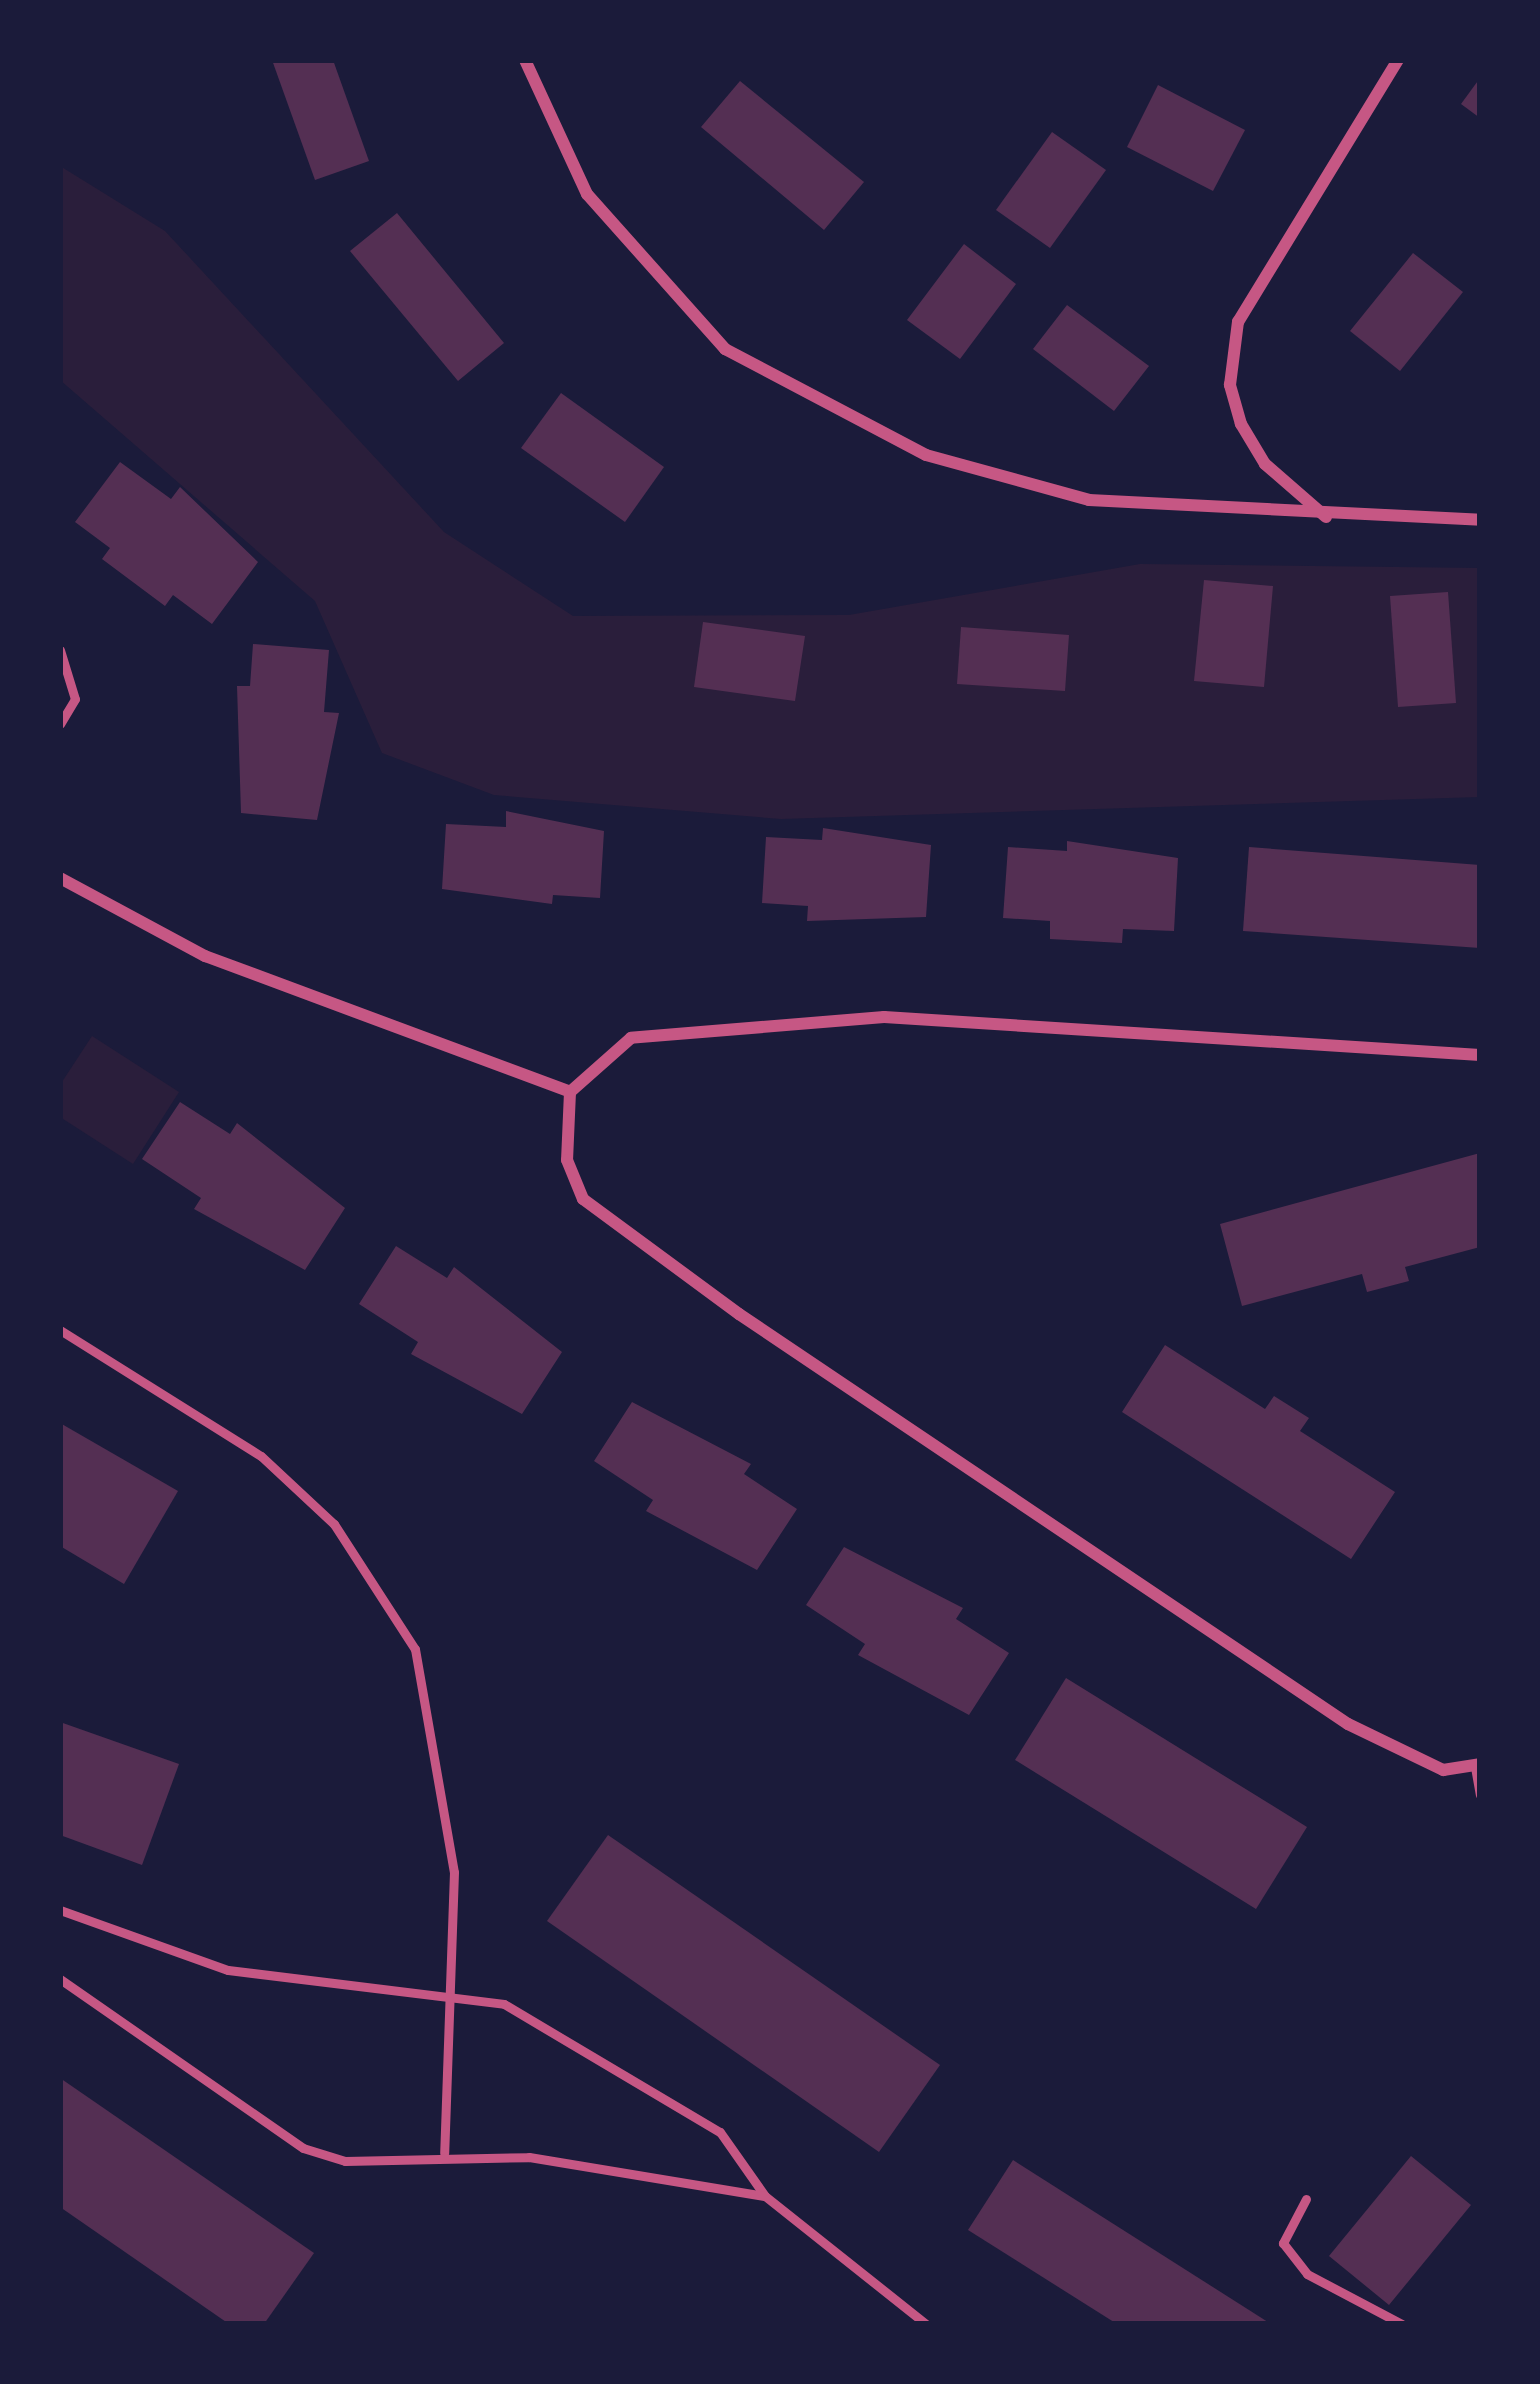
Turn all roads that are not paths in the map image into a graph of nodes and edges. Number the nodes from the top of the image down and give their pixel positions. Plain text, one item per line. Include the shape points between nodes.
1 (524, 60) edge
2 (1398, 60) edge
3 (1327, 518) junction
4 (1480, 520) edge
5 (60, 650) edge
6 (60, 724) edge
7 (60, 878) edge
8 (1480, 1055) edge
9 (570, 1092) junction
10 (60, 1330) edge
11 (1478, 1765) edge
12 (1480, 1796) edge
13 (60, 1910) edge
14 (60, 1979) edge
15 (449, 1997) junction
16 (444, 2153) junction
17 (765, 2196) junction
18 (1306, 2199) dead end
19 (926, 2324) edge
20 (1402, 2324) edge

1 - 3 street via 587,194 725,349 926,455 1089,500
2 - 3 street via 1238,322 1230,385 1241,424 1265,464
3 - 4 street
5 - 6 lane via 74,699
7 - 9 street via 205,956
8 - 9 street via 884,1017 631,1038
9 - 11 street via 567,1160 583,1199 1348,1724 1420,1763
10 - 15 lane via 261,1456 334,1523 415,1649 454,1872
11 - 12 lane
13 - 15 lane via 228,1970
14 - 16 lane via 303,2148 344,2161
15 - 16 lane
15 - 17 lane via 504,2004 720,2132
16 - 17 lane
17 - 19 lane
18 - 20 lane via 1283,2243 1307,2274

